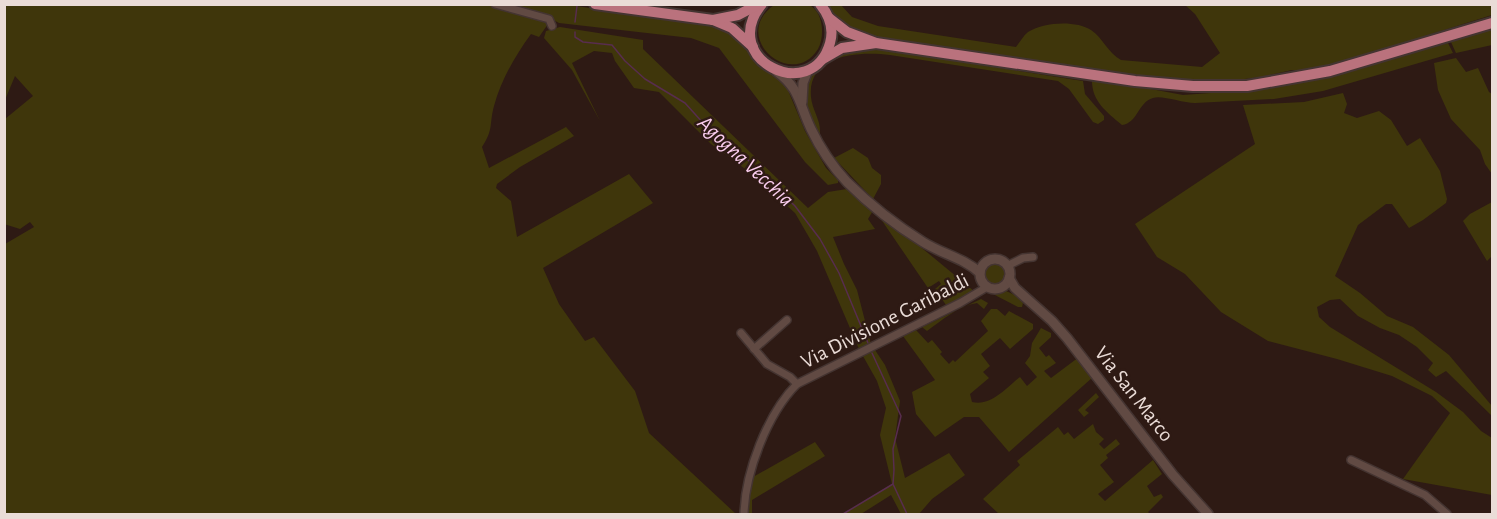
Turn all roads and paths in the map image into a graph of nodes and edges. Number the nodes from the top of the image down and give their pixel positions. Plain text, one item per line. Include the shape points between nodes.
1 (495, 4) edge
2 (595, 4) edge
3 (761, 4) edge
4 (820, 5) edge
5 (829, 18) junction
6 (713, 20) junction
7 (1492, 23) edge
8 (552, 26) dead end
9 (876, 43) junction
10 (753, 48) junction
11 (821, 60) junction
12 (808, 70) junction
13 (776, 71) junction
14 (802, 104) junction
15 (1033, 257) dead end
16 (985, 263) junction
17 (970, 264) junction
18 (1007, 266) junction
19 (980, 273) junction
20 (1009, 278) junction
21 (987, 286) junction
22 (1001, 288) junction
23 (1027, 299) junction
24 (788, 320) dead end
25 (741, 333) dead end
26 (754, 349) junction
27 (797, 384) junction
28 (1351, 460) dead end
29 (744, 514) edge
30 (1208, 514) edge
31 (1447, 514) edge

1 - 8 street via 549,19
2 - 6 main road
3 - 6 main road via 738,15
3 - 10 main road via 751,23
4 - 5 main road
5 - 9 main road via 847,32
5 - 11 main road via 831,40
6 - 10 main road via 732,28
7 - 9 main road via 1330,71 1247,86 1135,81
9 - 11 main road via 842,48
10 - 13 main road
11 - 12 main road
12 - 13 main road
12 - 14 street
13 - 14 street via 789,81
14 - 17 street via 819,144 841,176 910,234
15 - 18 street
16 - 17 street
16 - 18 street via 996,259
16 - 19 street
17 - 19 street
18 - 20 street
19 - 21 street
20 - 22 street
20 - 23 street, Via San Marco
21 - 22 street
21 - 27 street, Via Divisione Garibaldi
22 - 23 street, Via San Marco
23 - 30 street, Via San Marco via 1068,338 1173,475
24 - 26 street
25 - 26 street
26 - 27 street via 767,364
27 - 29 street via 780,406 760,447 747,486
28 - 31 street via 1425,495

